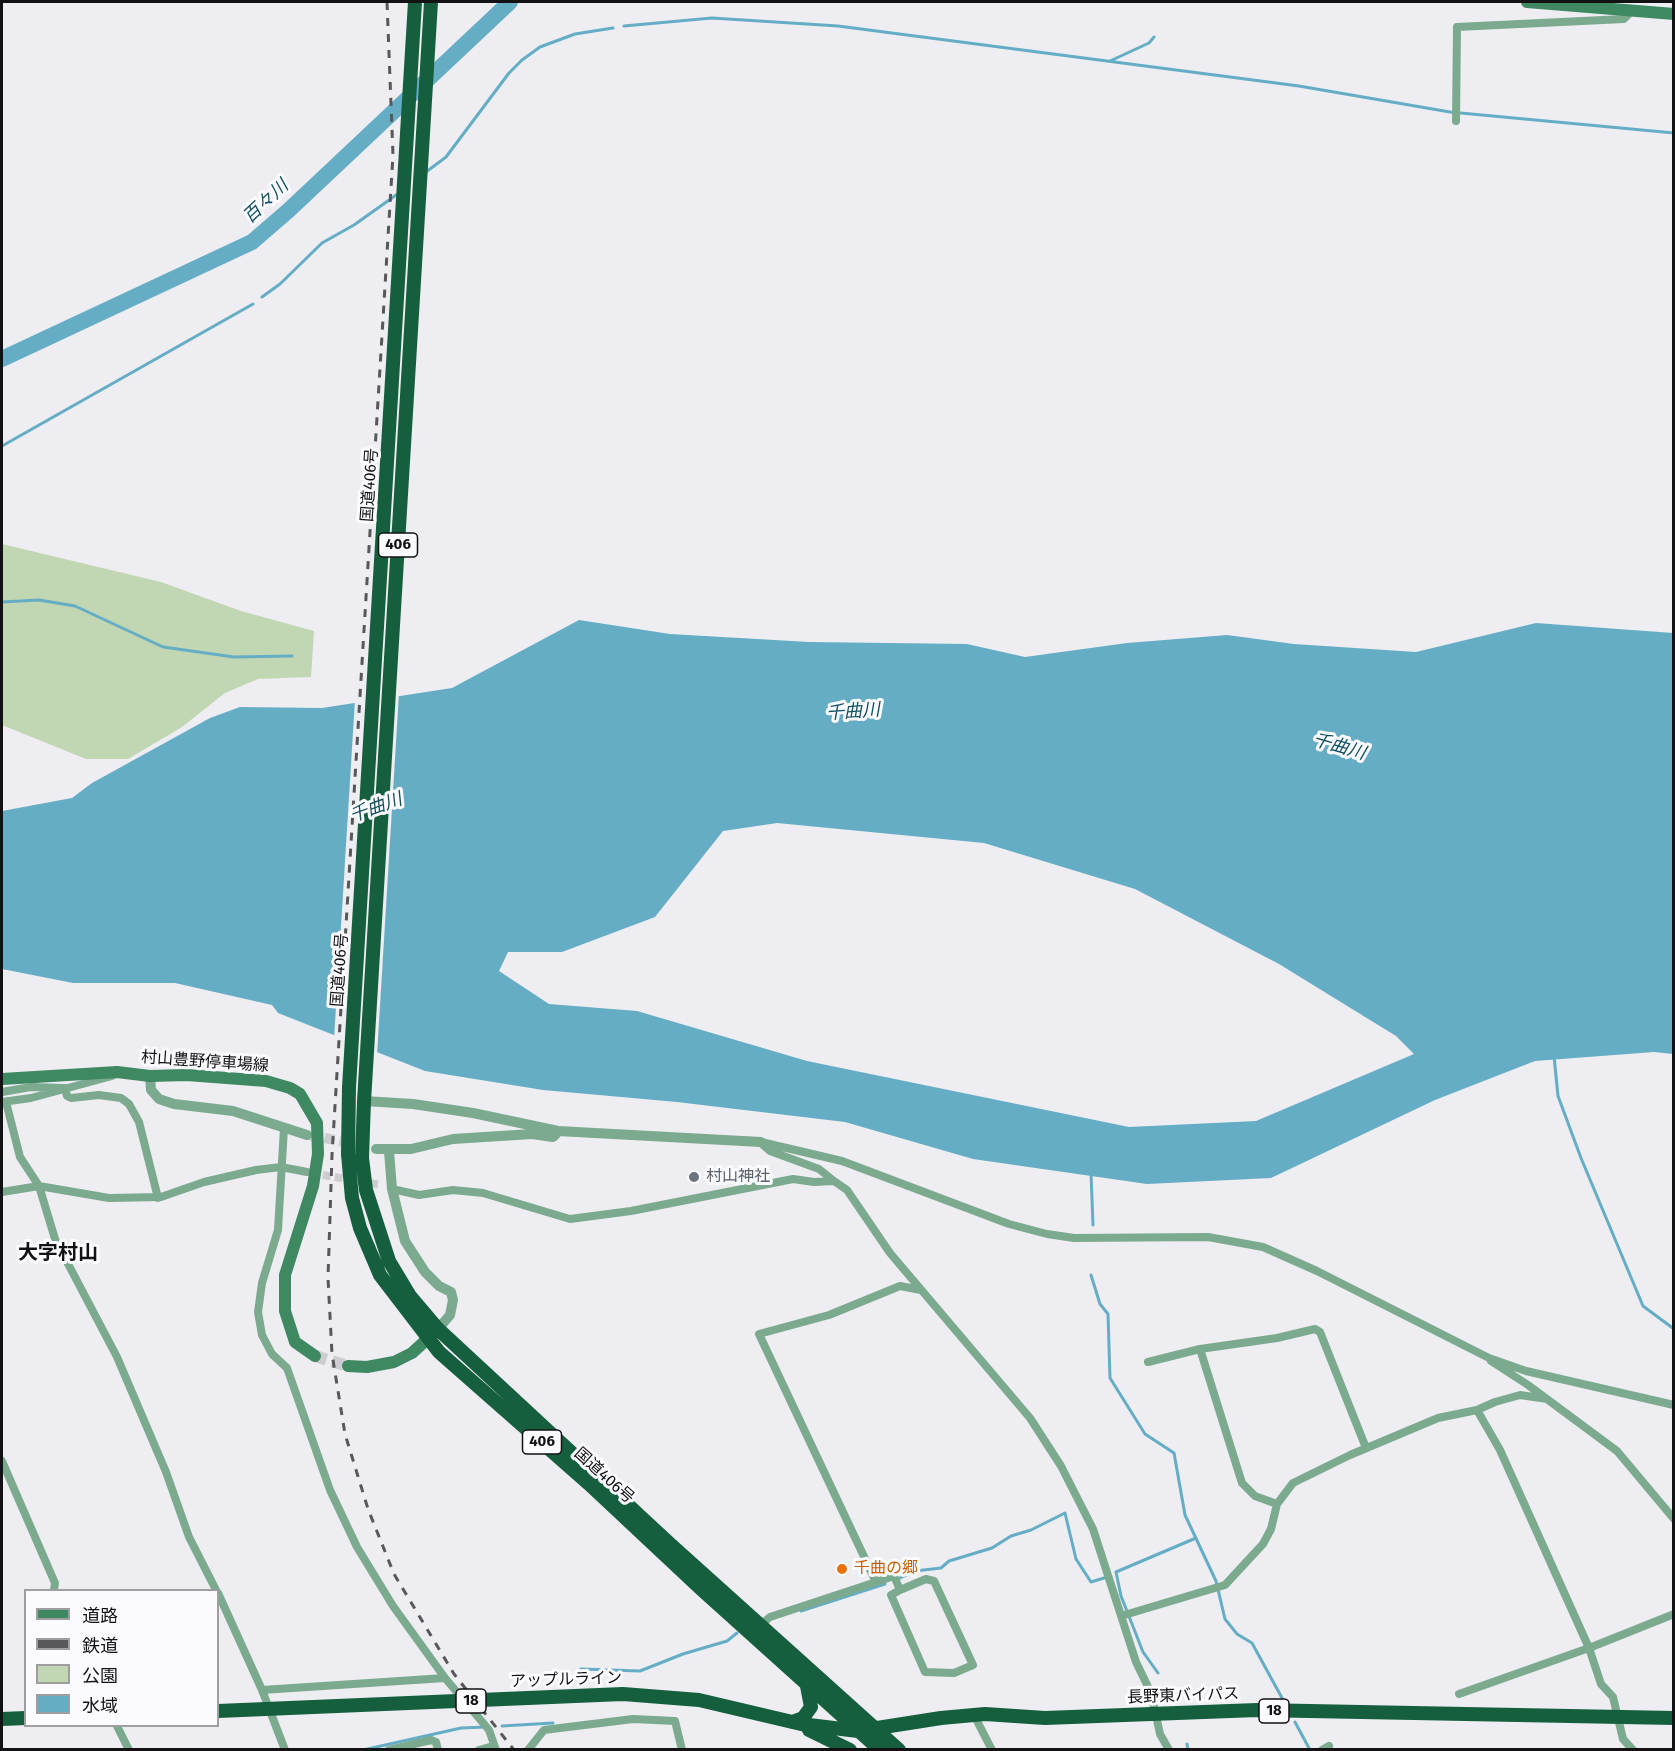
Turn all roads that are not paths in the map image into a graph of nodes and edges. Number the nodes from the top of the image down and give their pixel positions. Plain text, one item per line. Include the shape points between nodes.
1 (415, 2) edge
2 (431, 2) edge
3 (1527, 2) edge
4 (1632, 11) junction
5 (1674, 14) edge
6 (1456, 121) dead end
7 (117, 1071) junction
8 (150, 1076) junction
9 (2, 1079) edge
10 (64, 1088) junction
11 (2, 1092) edge
12 (365, 1095) junction
13 (4, 1102) edge
14 (284, 1128) junction
15 (558, 1131) junction
16 (307, 1135) tunnel mouth
17 (760, 1142) junction
18 (376, 1149) dead end
19 (389, 1150) junction
20 (281, 1167) junction
21 (307, 1172) tunnel mouth
22 (834, 1181) junction
23 (39, 1186) junction
24 (387, 1187) junction
25 (2, 1192) edge
26 (158, 1198) junction
27 (921, 1290) junction
28 (433, 1334) junction
29 (1200, 1349) junction
30 (315, 1356) tunnel mouth
31 (1489, 1358) junction
32 (1148, 1362) dead end
33 (348, 1366) tunnel mouth
34 (1547, 1399) junction
35 (1674, 1405) edge
36 (1477, 1410) junction
37 (1366, 1448) junction
38 (2, 1461) edge
39 (1277, 1504) junction
40 (1674, 1519) edge
41 (876, 1582) junction
42 (54, 1589) edge
43 (215, 1589) edge
44 (900, 1590) junction
45 (219, 1596) edge
46 (1674, 1614) edge
47 (1121, 1616) junction
48 (761, 1624) junction
49 (751, 1635) junction
50 (1589, 1648) junction
51 (445, 1678) junction
52 (807, 1686) junction
53 (262, 1690) junction
54 (1459, 1694) dead end
55 (219, 1711) edge
56 (1155, 1714) junction
57 (974, 1715) junction
58 (1619, 1717) junction
59 (24, 1718) edge
60 (1674, 1718) edge
61 (2, 1719) edge
62 (797, 1723) junction
63 (118, 1727) edge
64 (875, 1728) junction
65 (858, 1731) junction
66 (495, 1748) edge
67 (129, 1749) edge
68 (285, 1749) edge
69 (389, 1749) edge
70 (438, 1749) edge
71 (479, 1749) edge
72 (528, 1749) edge
73 (682, 1749) edge
74 (847, 1749) edge
75 (880, 1749) edge
76 (899, 1749) edge
77 (992, 1749) edge
78 (1169, 1749) edge
79 (1633, 1749) edge

1 - 28 highway, 国道406号 / 406 via 348,1154 352,1198 380,1275
2 - 12 highway, 国道406号 / 406
3 - 4 main road
4 - 5 main road
4 - 6 street via 1624,19 1457,27
7 - 8 main road, 村山豊野停車場線
7 - 9 main road, 村山豊野停車場線
7 - 10 street via 110,1077
8 - 14 street via 151,1090 159,1099 182,1106 233,1111
8 - 30 main road, 村山豊野停車場線 via 266,1081 290,1088 310,1107 317,1124 318,1154 314,1186 285,1275 285,1311 295,1342
10 - 11 street
10 - 13 street
10 - 26 street via 71,1098 99,1095 121,1098 129,1104 145,1140
12 - 15 street
12 - 28 highway, 国道406号 / 406 via 362,1158 376,1226 389,1262
13 - 23 street via 20,1157
14 - 16 street
14 - 20 street
15 - 17 street
15 - 19 street via 553,1137 532,1134 453,1139
17 - 22 street via 770,1151 819,1169
17 - 31 street via 842,1161 1009,1224 1047,1234 1074,1238 1208,1237 1263,1247
18 - 19 street
19 - 24 street
20 - 21 street
20 - 26 street via 204,1182
20 - 51 street via 278,1230 258,1312 262,1335 272,1354 287,1368 330,1490 357,1547 393,1606
22 - 24 street via 779,1181 632,1211 570,1219 483,1193 453,1190 419,1196
22 - 27 street via 847,1190
23 - 25 street
23 - 26 street via 109,1198
23 - 43 street via 55,1239 117,1357 189,1537
24 - 28 street via 413,1255 424,1272 451,1292 450,1315
27 - 41 street via 900,1286 829,1315 759,1334
27 - 47 street via 1030,1418 1061,1466 1093,1529
28 - 33 main road via 412,1353 394,1362
28 - 48 highway, 国道406号 / 406
28 - 49 highway, 国道406号 / 406 via 439,1352 589,1484
29 - 32 street
29 - 37 street via 1315,1329 1320,1332
29 - 39 street via 1242,1483 1255,1496
31 - 34 street
31 - 35 street via 1526,1371
34 - 36 street via 1520,1395
34 - 40 street via 1617,1451
36 - 37 street via 1438,1418
36 - 50 street via 1500,1450
37 - 39 street via 1293,1483
38 - 42 street via 56,1583
39 - 47 street via 1263,1544 1215,1589
41 - 44 street via 894,1576
41 - 48 street via 770,1617
44 - 44 street via 926,1580 934,1581 973,1665 954,1674 925,1672 891,1595
45 - 53 street
46 - 50 street
47 - 56 street via 1151,1693
48 - 49 street
48 - 64 highway, 国道406号 / 406
49 - 52 highway, 国道406号 / 406
50 - 54 street
50 - 58 street via 1601,1684 1613,1697
51 - 53 street
51 - 66 street via 489,1730
52 - 62 highway via 811,1707
52 - 65 highway, 国道406号 / 406
53 - 68 street
55 - 62 highway, アップルライン / 18 via 623,1694 723,1705
56 - 57 highway, 長野東バイパス / 18 via 1045,1718
56 - 58 highway, 長野東バイパス / 18 via 1257,1710
56 - 78 street
57 - 64 highway, 長野東バイパス / 18
57 - 77 street
58 - 60 highway, 長野東バイパス / 18
58 - 79 street via 1623,1739
59 - 61 highway
62 - 65 highway, アップルライン / 18
62 - 74 highway
63 - 67 street
64 - 65 highway, アップルライン / 18
64 - 76 highway, 国道406号
65 - 74 street
65 - 75 highway, 国道406号
66 - 71 street
69 - 70 street via 431,1740
72 - 73 street via 544,1730 633,1719 675,1720

